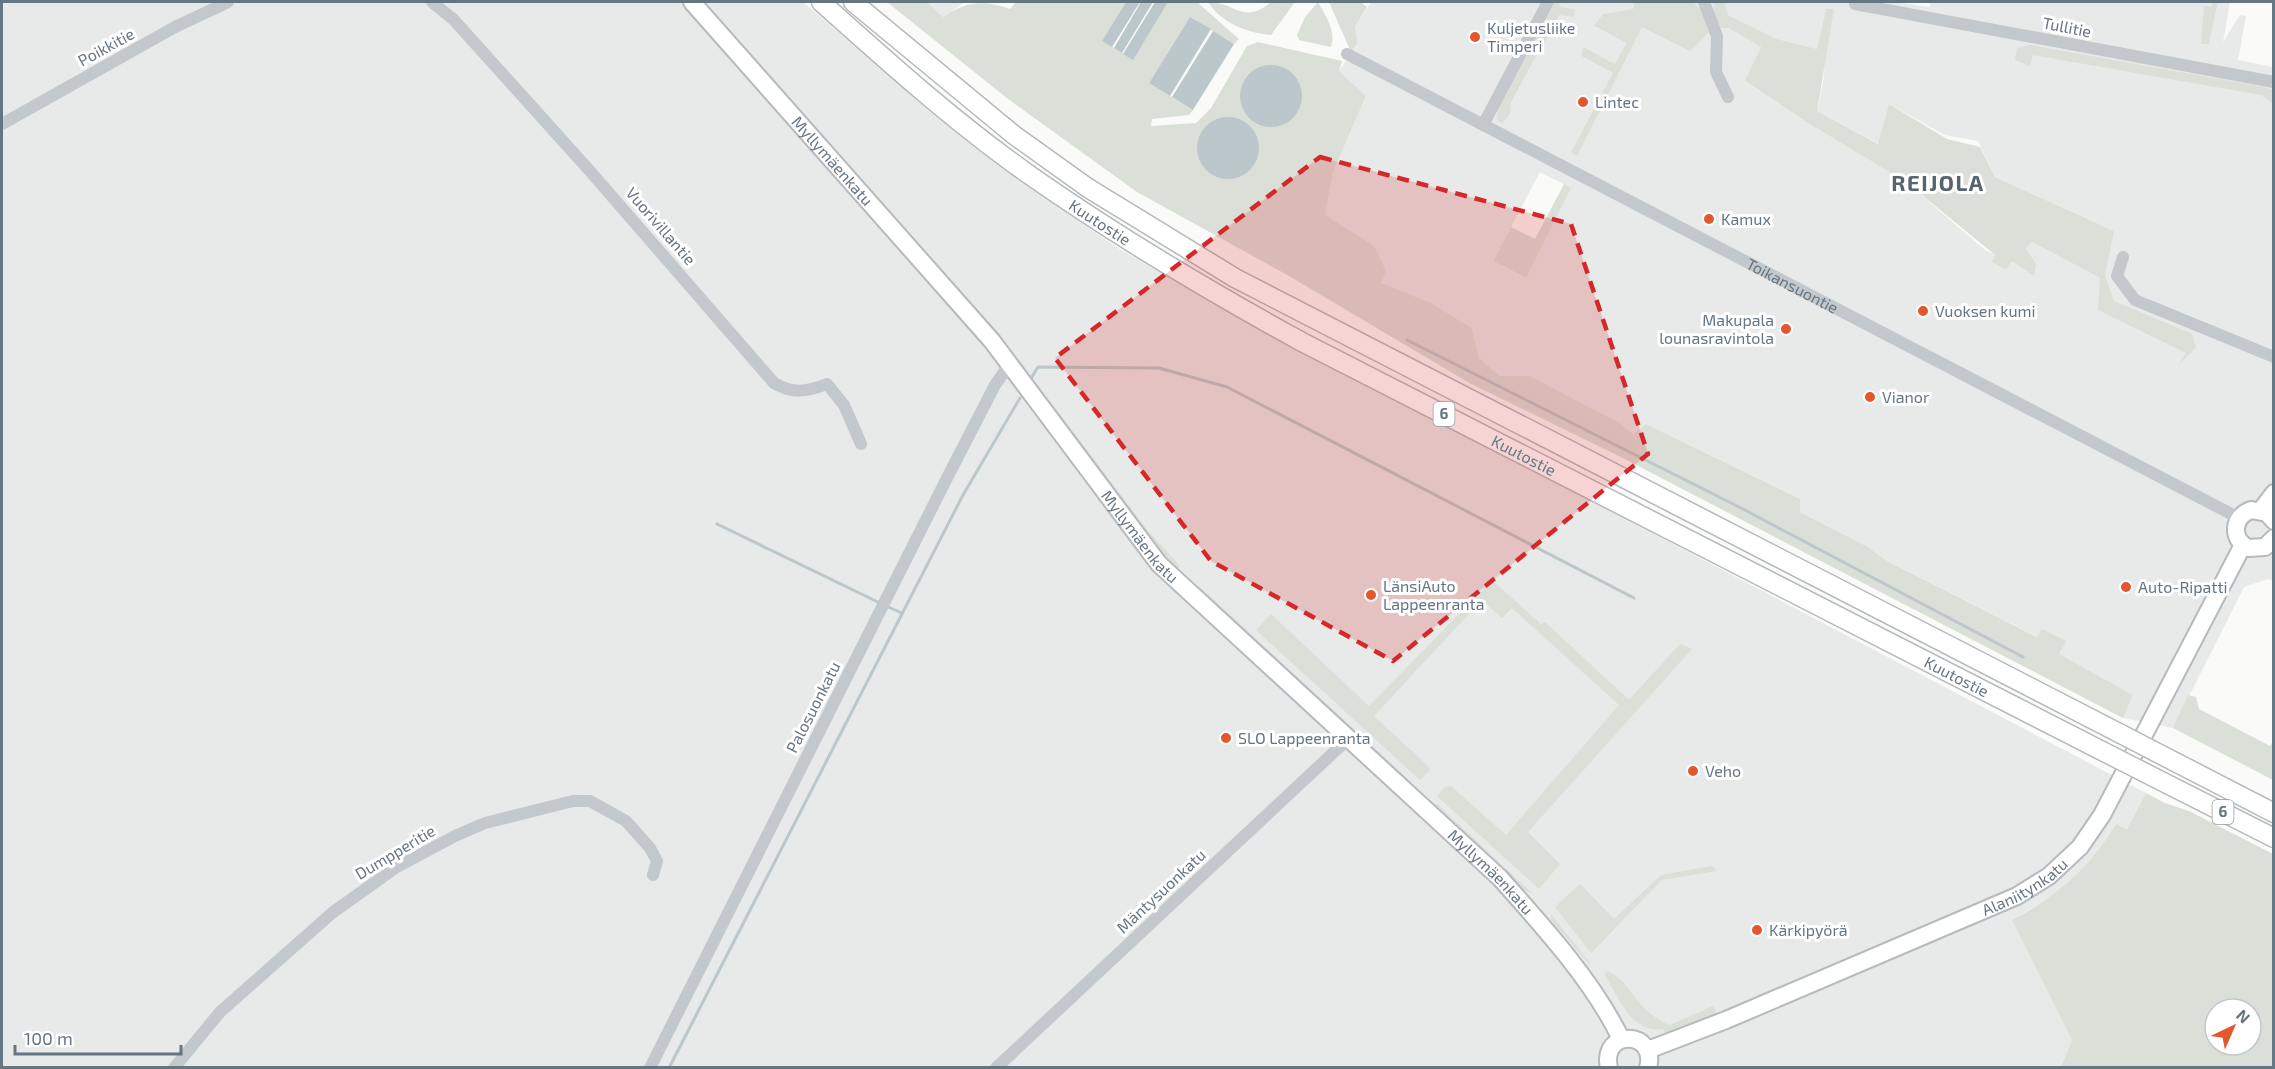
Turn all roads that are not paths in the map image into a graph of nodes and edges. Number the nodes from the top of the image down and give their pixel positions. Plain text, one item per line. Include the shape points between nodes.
1 (228, 2) edge
2 (432, 2) edge
3 (692, 2) edge
4 (821, 2) edge
5 (854, 2) edge
6 (1548, 2) edge
7 (1704, 2) edge
8 (1856, 3) dead end
9 (1347, 54) dead end
10 (2274, 82) edge
11 (1728, 98) dead end
12 (2, 124) edge
13 (1483, 125) junction
14 (2123, 257) dead end
15 (2274, 357) edge
16 (1010, 365) junction
17 (861, 444) dead end
18 (2274, 493) edge
19 (2270, 516) edge
20 (2239, 518) junction
21 (2274, 538) edge
22 (2243, 546) junction
23 (1348, 739) junction
24 (2274, 810) edge
25 (2274, 840) edge
26 (653, 875) dead end
27 (1621, 1039) junction
28 (1648, 1050) junction
29 (1607, 1067) edge
30 (174, 1068) edge
31 (650, 1068) edge
32 (996, 1068) edge
33 (1648, 1068) edge

1 - 12 street, Poikkitie via 175,27
2 - 17 street, Vuorivillantie via 453,19 590,170 774,383 789,392 826,384 844,405
3 - 16 main road, Myllymäenkatu
4 - 25 highway, Kuutostie / 6, bridge via 1029,175 1125,240 1221,297
5 - 24 highway, Kuutostie / 6, bridge via 1014,135 1088,188 1226,273 2121,735
6 - 13 street
7 - 11 street via 1717,36 1716,72
8 - 10 street, Tullitie
9 - 13 street, Toikansuontie
13 - 20 street, Toikansuontie
14 - 15 street via 2117,276 2135,300
16 - 23 main road, Myllymäenkatu via 1159,564
16 - 31 street, Palosuonkatu via 994,385 945,480
18 - 19 main road
19 - 20 main road via 2251,510
20 - 22 main road via 2235,530
21 - 22 main road via 2260,549
22 - 28 main road, Alaniitynkatu via 2102,814 2080,848 2049,876 2017,896
23 - 27 main road, Myllymäenkatu via 1500,878 1584,981
23 - 32 street, Mäntysuonkatu
26 - 30 street, Dumpperitie via 657,861 650,848 626,821 590,801 573,801 485,823 395,868 332,913 220,1012
27 - 28 main road via 1641,1042
27 - 29 main road via 1612,1045
28 - 33 main road

